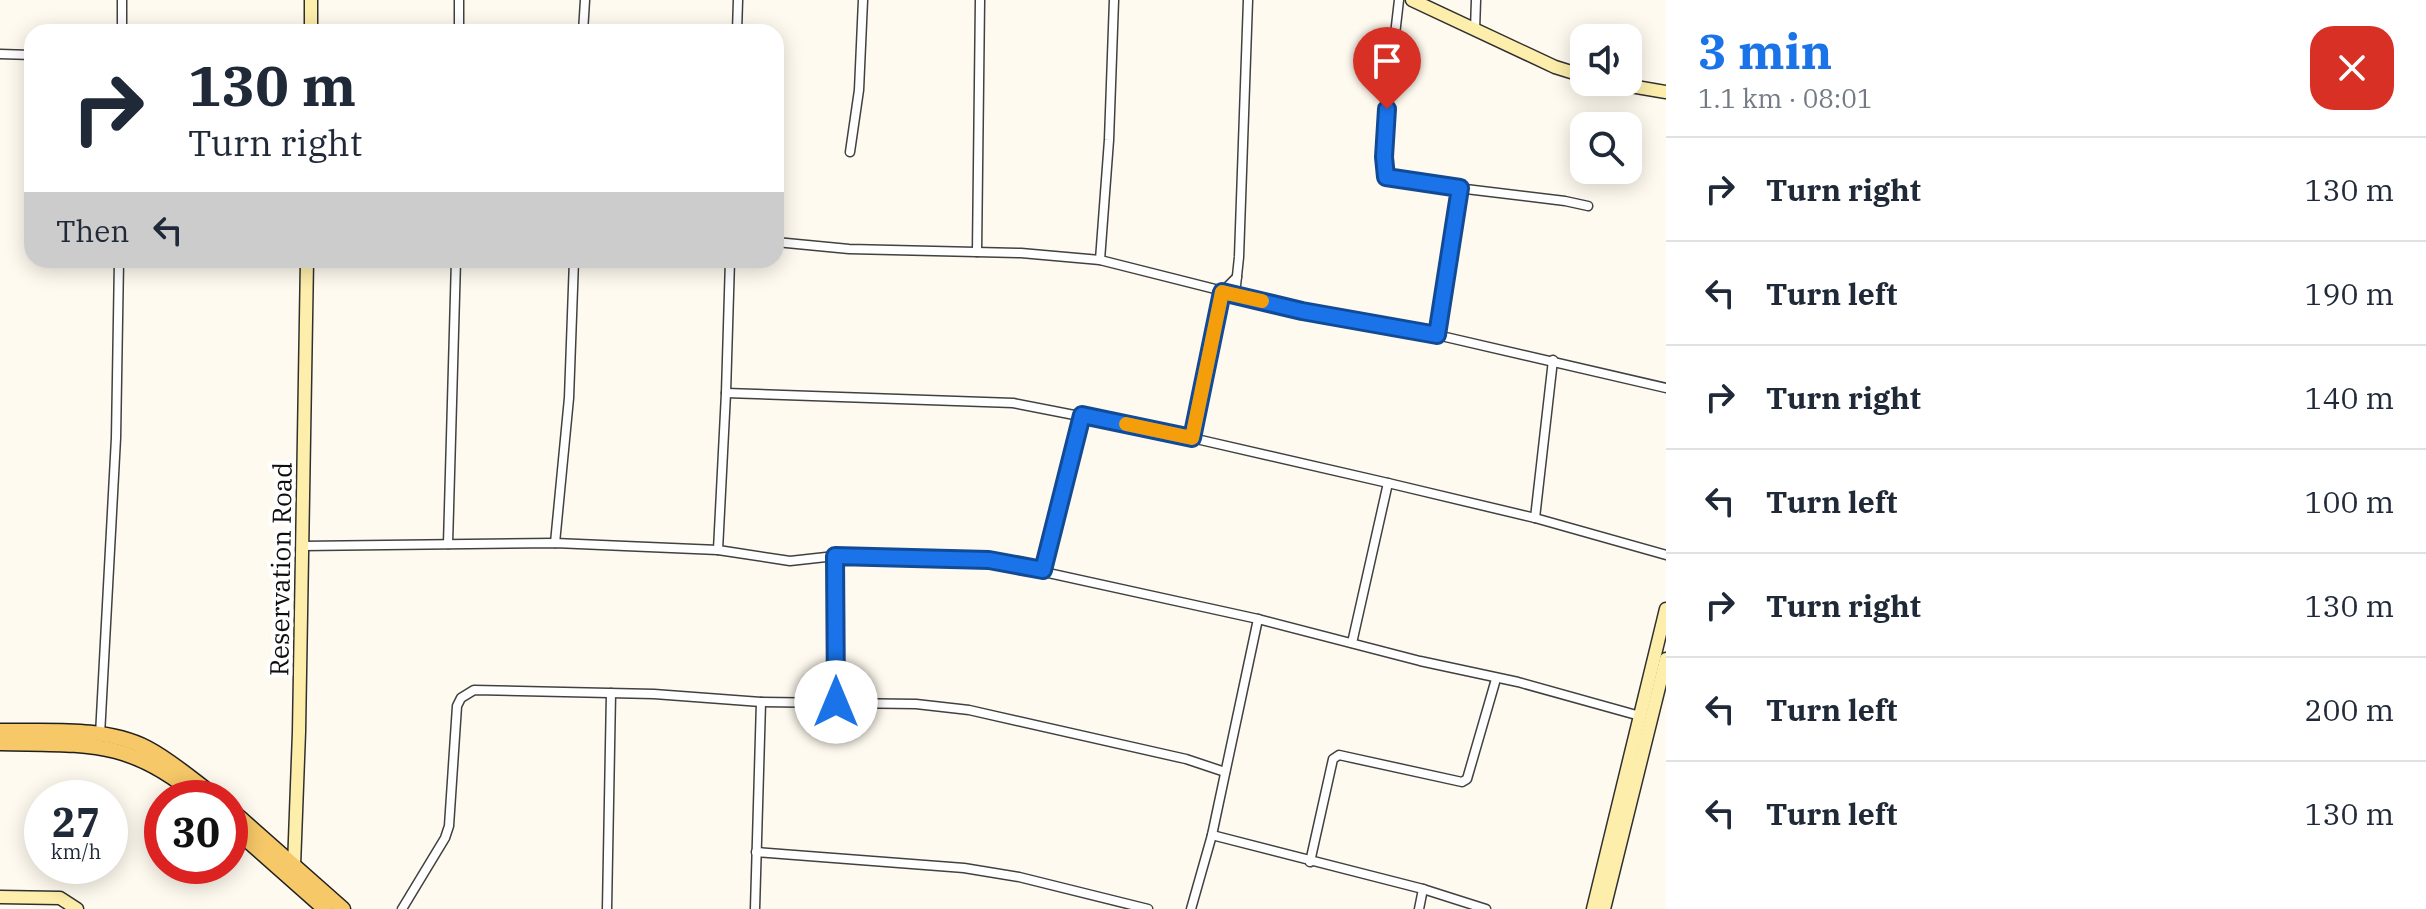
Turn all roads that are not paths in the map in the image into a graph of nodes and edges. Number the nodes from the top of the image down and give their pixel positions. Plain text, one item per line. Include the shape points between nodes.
1 (122, 0) edge
2 (311, 0) edge
3 (459, 0) edge
4 (585, 0) edge
5 (738, 0) edge
6 (863, 0) edge
7 (980, 0) edge
8 (1114, 0) edge
9 (1248, 0) edge
10 (1399, 0) edge
11 (1412, 0) edge
12 (1476, 0) edge
13 (122, 24) edge
14 (311, 24) edge
15 (459, 24) edge
16 (584, 24) edge
17 (737, 24) edge
18 (1475, 30) junction
19 (0, 54) edge
20 (24, 55) edge
21 (1570, 72) edge
22 (1642, 88) edge
23 (1666, 92) edge
24 (850, 152) dead end
25 (1460, 188) junction
26 (1588, 206) dead end
27 (784, 243) edge
28 (977, 252) junction
29 (1100, 260) junction
30 (119, 268) edge
31 (307, 268) edge
32 (456, 268) edge
33 (574, 268) edge
34 (730, 268) edge
35 (1237, 277) junction
36 (1222, 292) junction
37 (1235, 295) junction
38 (1437, 335) junction
39 (1553, 360) junction
40 (1666, 388) edge
41 (726, 393) junction
42 (1082, 415) junction
43 (1192, 438) junction
44 (1388, 483) junction
45 (1535, 518) junction
46 (555, 543) junction
47 (448, 544) junction
48 (302, 546) junction
49 (718, 550) junction
50 (1666, 555) edge
51 (835, 556) junction
52 (1043, 570) junction
53 (1666, 609) edge
54 (1258, 619) junction
55 (1352, 643) junction
56 (1666, 659) edge
57 (1496, 679) junction
58 (611, 693) junction
59 (761, 702) junction
60 (836, 702) junction
61 (1653, 714) edge
62 (0, 731) edge
63 (100, 736) junction
64 (0, 743) edge
65 (1225, 772) junction
66 (175, 780) edge
67 (194, 780) edge
68 (248, 827) edge
69 (1212, 835) junction
70 (248, 839) edge
71 (756, 852) junction
72 (1310, 862) junction
73 (292, 872) junction
74 (1423, 889) junction
75 (0, 897) edge
76 (77, 909) edge
77 (325, 909) edge
78 (343, 909) edge
79 (402, 909) edge
80 (607, 909) edge
81 (755, 909) edge
82 (1148, 909) edge
83 (1191, 909) edge
84 (1419, 909) edge
85 (1486, 909) edge
86 (1593, 909) edge
87 (1604, 909) edge

1 - 13 street
2 - 14 street
3 - 15 street
4 - 16 street
5 - 17 street
6 - 24 street
7 - 28 street
8 - 29 street
9 - 35 street
10 - 25 street via 1384,172 1391,180
11 - 18 street
12 - 18 street
18 - 21 street
19 - 20 street
22 - 23 street
25 - 26 street
25 - 38 street
27 - 28 street
28 - 29 street
29 - 36 street
30 - 63 street
31 - 48 street, Reservation Road
32 - 47 street
33 - 46 street via 569,398
34 - 41 street
35 - 36 street
35 - 37 street
36 - 37 street
36 - 43 street
37 - 38 street
38 - 39 street
39 - 40 street
39 - 45 street
41 - 42 street via 1013,403
41 - 49 street
42 - 43 street
42 - 52 street
43 - 44 street
44 - 45 street
44 - 55 street
45 - 50 street
46 - 47 street
46 - 49 street
47 - 48 street
48 - 73 street, Reservation Road
49 - 51 street via 790,561
51 - 52 street via 989,560
51 - 60 street
52 - 54 street
53 - 61 street
54 - 55 street
54 - 65 street
55 - 57 street
56 - 61 street
57 - 61 street
57 - 72 street via 1462,782 1339,755 1333,759
58 - 59 street
58 - 79 street via 483,689 461,698 449,826
58 - 80 street
59 - 60 street
59 - 71 street
60 - 65 street via 969,710
61 - 86 street
61 - 87 street
62 - 63 main road
63 - 67 main road via 144,746
64 - 66 main road via 95,746 130,754
65 - 69 street
68 - 73 main road
69 - 72 street
69 - 83 street
70 - 73 main road
71 - 81 street
71 - 82 street via 964,868
72 - 74 street
73 - 77 main road
73 - 78 main road
74 - 84 street
74 - 85 street
75 - 76 street via 60,898

